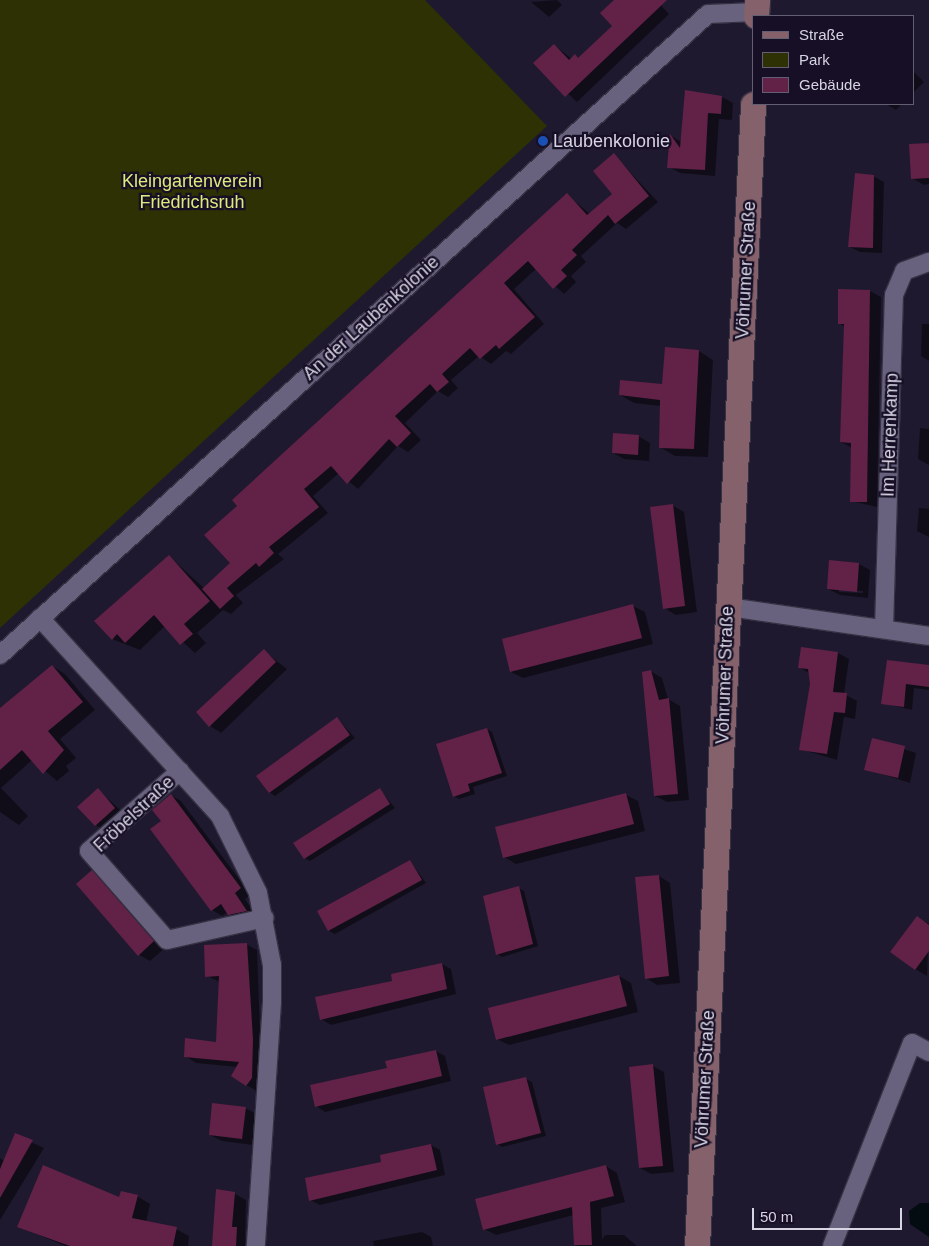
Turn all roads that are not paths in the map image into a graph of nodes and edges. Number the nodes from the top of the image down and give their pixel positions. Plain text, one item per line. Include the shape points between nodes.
1 (756, 9) edge
2 (753, 105) edge
3 (929, 262) edge
4 (728, 607) junction
5 (40, 618) junction
6 (884, 629) junction
7 (929, 636) edge
8 (0, 655) edge
9 (180, 771) junction
10 (265, 918) junction
11 (929, 1052) edge
12 (256, 1246) edge
13 (697, 1246) edge
14 (832, 1246) edge

1 - 5 street, An der Laubenkolonie via 708,14
2 - 4 main road, Vöhrumer Straße
3 - 6 street, Im Herrenkamp via 904,271 894,295
4 - 6 street
4 - 13 main road, Vöhrumer Straße
5 - 8 street, An der Laubenkolonie
5 - 9 street, Fröbelstraße
6 - 7 street
9 - 10 street, Fröbelstraße via 230,832 247,864
9 - 10 street, Fröbelstraße via 89,852 167,940
10 - 12 street, Fröbelstraße via 272,1002
11 - 14 street via 912,1043

